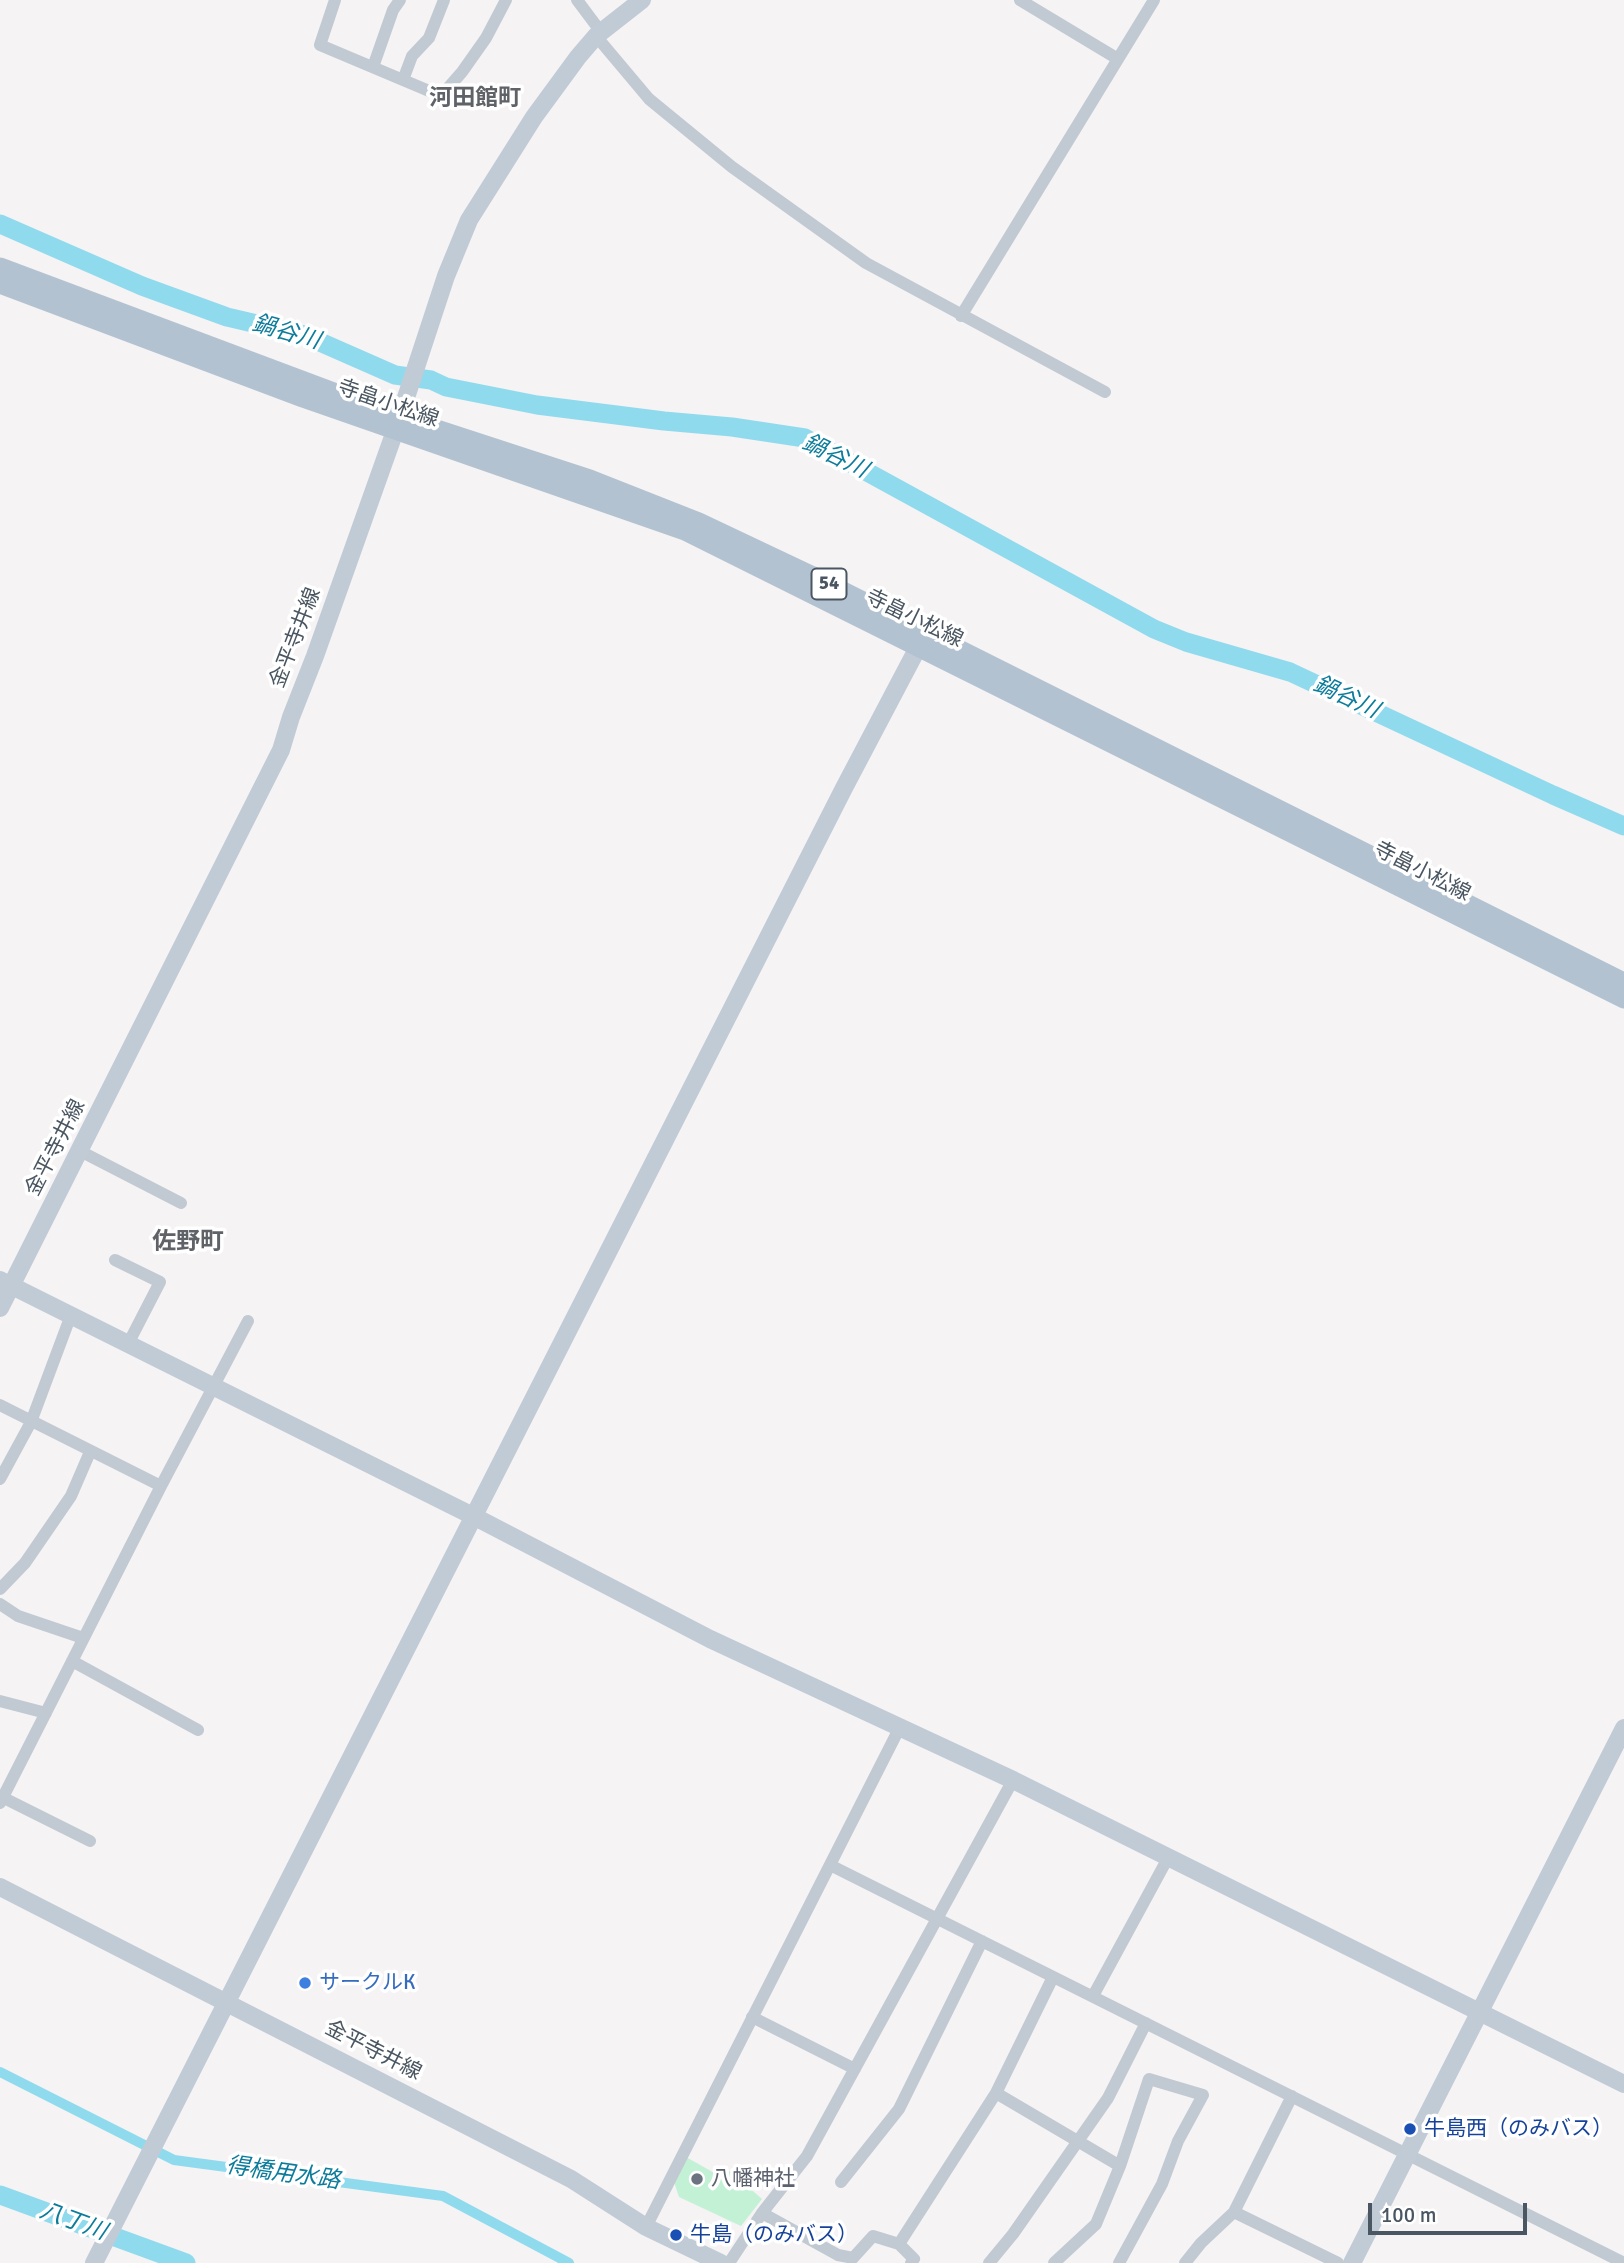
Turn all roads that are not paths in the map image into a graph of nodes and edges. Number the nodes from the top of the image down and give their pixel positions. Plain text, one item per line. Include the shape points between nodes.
1 (335, 0) edge
2 (400, 0) edge
3 (444, 0) edge
4 (506, 0) edge
5 (578, 0) edge
6 (642, 0) edge
7 (1020, 0) edge
8 (1154, 0) edge
9 (598, 34) junction
10 (1118, 59) junction
11 (373, 67) junction
12 (403, 80) junction
13 (0, 267) edge
14 (0, 284) edge
15 (961, 316) junction
16 (1105, 392) dead end
17 (398, 424) junction
18 (923, 640) junction
19 (1624, 982) edge
20 (1624, 999) edge
21 (80, 1152) junction
22 (181, 1203) dead end
23 (115, 1261) dead end
24 (5, 1282) edge
25 (0, 1308) edge
26 (71, 1315) junction
27 (247, 1321) dead end
28 (128, 1344) junction
29 (213, 1386) junction
30 (0, 1405) edge
31 (32, 1422) junction
32 (90, 1452) junction
33 (0, 1479) edge
34 (161, 1486) junction
35 (475, 1517) junction
36 (0, 1589) edge
37 (0, 1604) edge
38 (83, 1638) junction
39 (72, 1661) junction
40 (0, 1701) edge
41 (46, 1713) junction
42 (900, 1727) junction
43 (1624, 1728) edge
44 (198, 1730) dead end
45 (1013, 1780) junction
46 (1, 1799) edge
47 (90, 1841) dead end
48 (1169, 1856) junction
49 (830, 1865) junction
50 (0, 1887) edge
51 (937, 1920) junction
52 (982, 1941) junction
53 (1053, 1977) junction
54 (1093, 1996) junction
55 (228, 2002) junction
56 (1481, 2012) junction
57 (752, 2017) junction
58 (1146, 2023) junction
59 (855, 2069) junction
60 (1624, 2084) edge
61 (996, 2093) junction
62 (1292, 2096) junction
63 (1077, 2142) junction
64 (1406, 2154) junction
65 (1120, 2166) junction
66 (841, 2182) dead end
67 (1234, 2212) junction
68 (762, 2213) junction
69 (646, 2227) junction
70 (899, 2244) junction
71 (94, 2263) edge
72 (721, 2263) edge
73 (729, 2263) edge
74 (911, 2263) edge
75 (989, 2263) edge
76 (1054, 2263) edge
77 (1119, 2263) edge
78 (1185, 2263) edge
79 (1338, 2263) edge
80 (1352, 2263) edge
81 (1624, 2263) edge

1 - 11 street via 320,45
2 - 11 street
3 - 12 street via 429,38 412,57
4 - 12 street via 486,38 442,96
5 - 9 street
6 - 9 street, 金平寺井線
7 - 10 street
8 - 10 street
9 - 15 street via 649,99 732,167 866,263
9 - 17 street, 金平寺井線 via 534,117 469,220
10 - 15 street
11 - 12 street
13 - 17 main road, 寺畠小松線 / 54
14 - 17 main road, 寺畠小松線 / 54
15 - 16 street
17 - 18 main road, 寺畠小松線 / 54 via 685,531
17 - 21 street, 金平寺井線 via 281,750
18 - 19 main road, 寺畠小松線 / 54
18 - 20 main road, 寺畠小松線 / 54
18 - 35 street
21 - 22 street
21 - 24 street, 金平寺井線
23 - 28 street via 160,1282
24 - 25 street, 金平寺井線
24 - 26 street
26 - 28 street
26 - 31 street
27 - 29 street
28 - 29 street
29 - 34 street
29 - 35 street
30 - 31 street
31 - 32 street
31 - 33 street
32 - 34 street
32 - 36 street via 71,1496 25,1563
34 - 38 street
35 - 42 street via 710,1640
35 - 55 street
37 - 38 street via 18,1616
38 - 39 street
39 - 41 street
39 - 44 street
40 - 41 street
41 - 46 street
42 - 45 street
42 - 49 street
43 - 56 street
45 - 48 street
45 - 51 street
46 - 47 street
48 - 54 street
48 - 56 street
49 - 51 street
49 - 57 street
50 - 55 street, 金平寺井線
51 - 52 street
51 - 59 street
52 - 53 street
52 - 66 street via 899,2109
53 - 54 street
53 - 61 street
54 - 58 street
55 - 69 street, 金平寺井線 via 570,2179
55 - 71 street
56 - 60 street
56 - 64 street
57 - 59 street
57 - 69 street
58 - 62 street
58 - 63 street via 1108,2098
59 - 68 street via 807,2156
61 - 63 street
61 - 70 street
62 - 64 street
62 - 67 street
63 - 65 street
63 - 75 street
64 - 80 street
64 - 81 street
65 - 76 street via 1096,2224
65 - 77 street via 1149,2079 1202,2095 1162,2184
67 - 78 street
67 - 79 street
68 - 70 street via 838,2255 853,2258 873,2236
68 - 73 street
69 - 72 street, 金平寺井線
70 - 74 street via 914,2259

